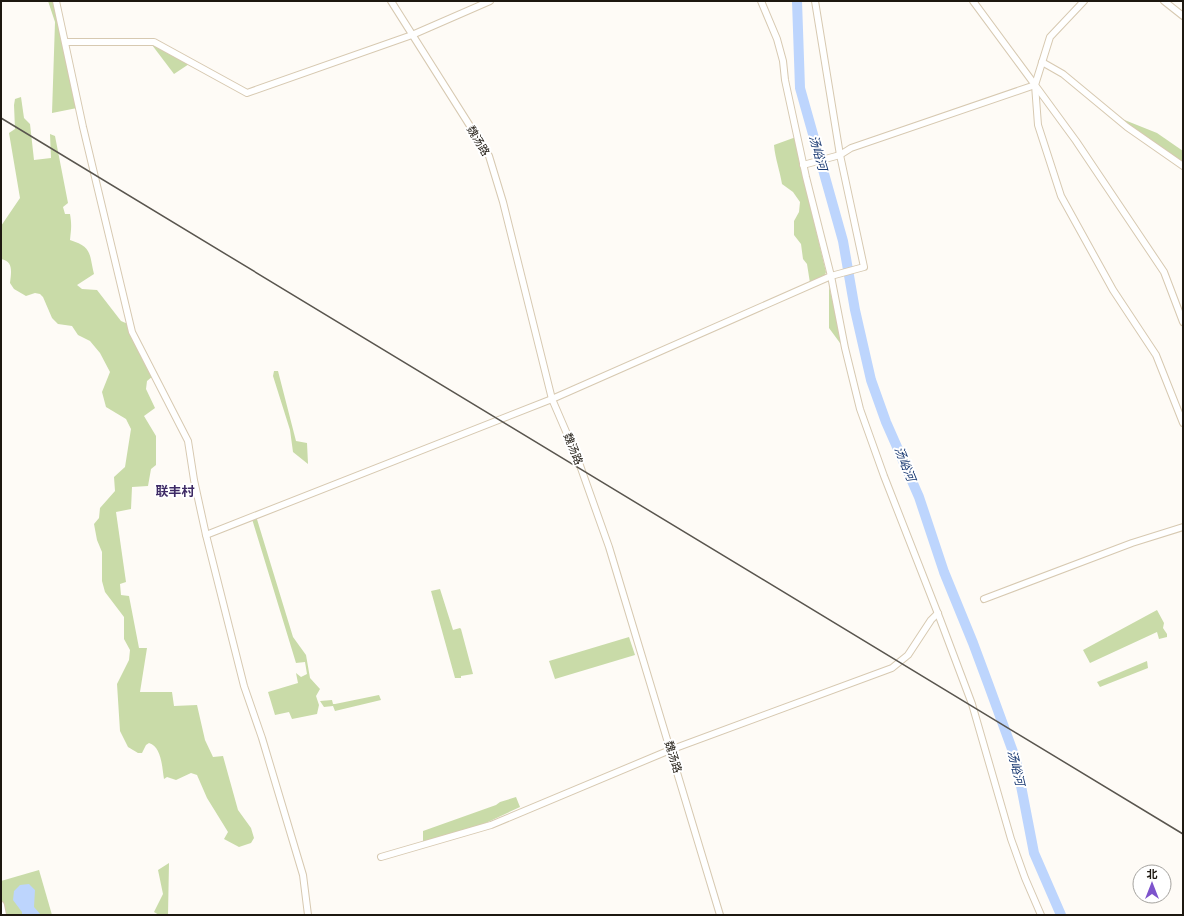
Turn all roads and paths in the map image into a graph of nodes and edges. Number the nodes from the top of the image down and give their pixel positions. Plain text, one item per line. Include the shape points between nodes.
1 (56, 1) edge
2 (392, 1) edge
3 (490, 1) edge
4 (761, 1) edge
5 (815, 1) edge
6 (973, 1) edge
7 (1084, 1) edge
8 (1164, 1) edge
9 (1183, 16) edge
10 (412, 35) junction
11 (66, 42) junction
12 (1042, 62) junction
13 (1035, 85) junction
14 (840, 155) junction
15 (803, 166) junction
16 (1183, 166) edge
17 (834, 275) junction
18 (1183, 322) edge
19 (552, 399) junction
20 (1183, 423) edge
21 (1183, 527) edge
22 (206, 535) junction
23 (984, 599) dead end
24 (938, 613) junction
25 (670, 750) junction
26 (381, 857) dead end
27 (1, 905) edge
28 (3, 915) edge
29 (308, 915) edge
30 (720, 915) edge
31 (1041, 915) edge

1 - 11 street
2 - 10 street, 魏汤路
3 - 10 street
4 - 15 street via 784,61
5 - 14 street
6 - 13 street
7 - 12 street via 1050,37
8 - 9 street
10 - 11 street via 247,94 154,42
10 - 19 street, 魏汤路 via 488,156 503,202
11 - 22 street via 83,127 132,332 188,441
12 - 13 street
12 - 16 street via 1063,74 1127,127
13 - 14 street via 851,148
13 - 18 street via 1164,272
13 - 20 street via 1038,125 1060,196 1113,290 1156,355
14 - 15 street
14 - 17 street via 864,267
15 - 17 street
17 - 19 street
17 - 24 street via 844,348 860,409
19 - 22 street
19 - 25 street, 魏汤路 via 577,457 609,547
21 - 23 street via 1132,543
22 - 29 street via 244,686 303,875
24 - 25 street via 908,655 892,668
24 - 31 street via 972,704 1024,878
25 - 26 street via 491,826
25 - 30 street, 魏汤路
27 - 28 street

